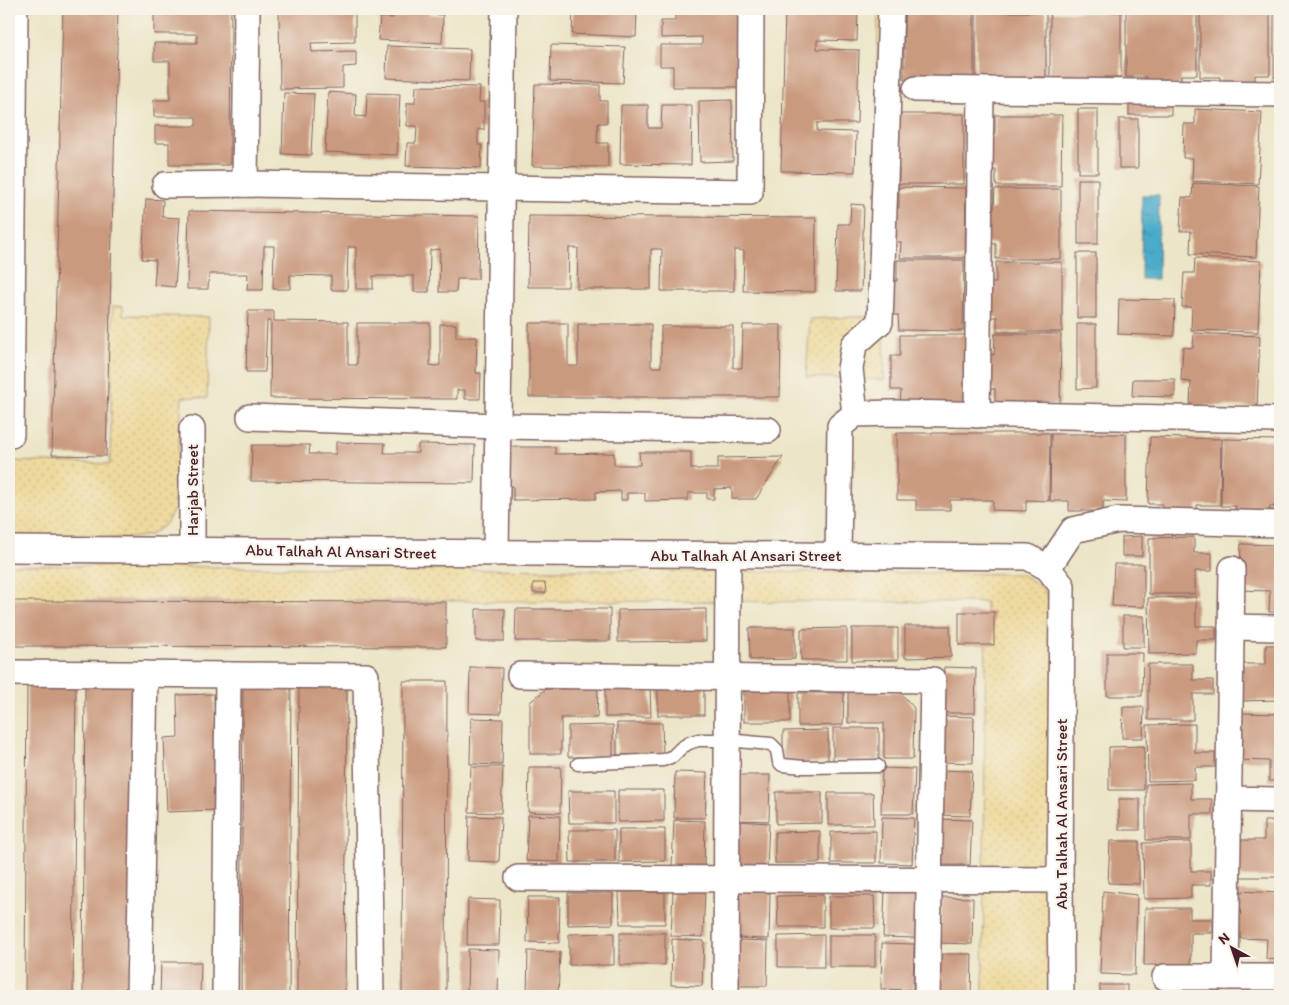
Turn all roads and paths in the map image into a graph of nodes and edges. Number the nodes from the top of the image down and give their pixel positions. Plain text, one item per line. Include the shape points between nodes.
1 (15, 9) edge
2 (247, 9) edge
3 (504, 9) edge
4 (751, 9) edge
5 (891, 9) edge
6 (916, 89) dead end
7 (981, 90) junction
8 (1280, 94) edge
9 (11, 123) edge
10 (245, 184) junction
11 (165, 185) dead end
12 (502, 188) junction
13 (10, 342) edge
14 (855, 414) junction
15 (976, 415) junction
16 (250, 417) dead end
17 (1280, 420) edge
18 (498, 426) junction
19 (192, 430) dead end
20 (768, 430) dead end
21 (11, 435) dead end
22 (1280, 524) edge
23 (9, 549) edge
24 (192, 550) junction
25 (496, 553) junction
26 (728, 555) junction
27 (838, 556) junction
28 (1048, 568) junction
29 (1232, 569) dead end
30 (1231, 627) junction
31 (1280, 628) edge
32 (9, 673) edge
33 (145, 674) junction
34 (228, 675) junction
35 (520, 675) dead end
36 (727, 678) junction
37 (727, 740) junction
38 (578, 764) dead end
39 (878, 766) dead end
40 (1228, 799) junction
41 (1280, 800) edge
42 (518, 878) dead end
43 (726, 879) junction
44 (930, 880) junction
45 (1060, 880) junction
46 (1165, 977) dead end
47 (1226, 977) junction
48 (1280, 977) edge
49 (139, 996) edge
50 (225, 996) edge
51 (371, 996) edge
52 (726, 996) edge
53 (927, 996) edge
54 (1062, 996) edge

1 - 9 street
2 - 10 street
3 - 12 street
4 - 12 street via 750,192
5 - 14 street via 880,322 854,345 850,369
6 - 7 street
7 - 8 street
7 - 15 street
9 - 13 street
10 - 11 street
10 - 12 street
12 - 18 street
13 - 21 street
14 - 15 street
14 - 27 street via 840,426
15 - 17 street
16 - 18 street
18 - 20 street
18 - 25 street
19 - 24 street, Harjab Street
22 - 28 street via 1119,520 1073,530
23 - 24 street, Abu Talhah Al Ansari Street
24 - 25 street, Abu Talhah Al Ansari Street
25 - 26 street, Abu Talhah Al Ansari Street
26 - 27 street, Abu Talhah Al Ansari Street
26 - 36 street
27 - 28 street, Abu Talhah Al Ansari Street via 1028,558
28 - 45 street, Abu Talhah Al Ansari Street via 1062,586
29 - 30 street
30 - 31 street
30 - 40 street
32 - 33 street
33 - 34 street
33 - 49 street
34 - 50 street
34 - 51 street via 366,676
35 - 36 street
36 - 37 street
36 - 44 street via 933,680
37 - 38 lane via 698,740 662,760
37 - 39 lane via 771,744 777,750 782,765
37 - 43 street
40 - 41 street
40 - 47 street
42 - 43 street
43 - 44 street
43 - 52 street
44 - 45 street
44 - 53 street
45 - 54 street, Abu Talhah Al Ansari Street
46 - 47 street
47 - 48 street

